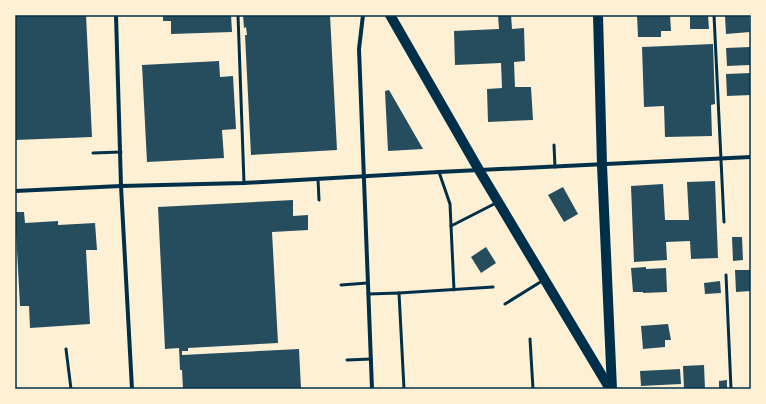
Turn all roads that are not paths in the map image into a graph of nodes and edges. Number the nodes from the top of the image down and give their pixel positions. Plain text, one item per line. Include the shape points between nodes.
1 (116, 15) edge
2 (238, 15) edge
3 (363, 15) edge
4 (390, 15) edge
5 (598, 15) edge
6 (714, 15) edge
7 (554, 145) dead end
8 (121, 152) junction
9 (93, 153) dead end
10 (751, 157) edge
11 (722, 159) junction
12 (602, 165) junction
13 (555, 167) junction
14 (479, 170) junction
15 (439, 172) junction
16 (363, 176) junction
17 (318, 179) junction
18 (244, 183) junction
19 (121, 186) junction
20 (15, 191) edge
21 (319, 200) dead end
22 (498, 202) junction
23 (724, 222) dead end
24 (451, 226) junction
25 (726, 275) dead end
26 (544, 280) junction
27 (367, 283) junction
28 (341, 285) dead end
29 (493, 287) dead end
30 (454, 290) junction
31 (399, 293) junction
32 (368, 294) junction
33 (505, 304) dead end
34 (530, 339) dead end
35 (66, 348) dead end
36 (371, 359) junction
37 (347, 360) dead end
38 (71, 389) edge
39 (132, 389) edge
40 (372, 389) edge
41 (404, 389) edge
42 (533, 389) edge
43 (611, 389) edge
44 (731, 389) edge

1 - 8 street
2 - 18 lane
3 - 16 street via 359,49
4 - 14 main road
5 - 12 main road
6 - 11 lane
7 - 13 lane
8 - 9 lane
8 - 19 street
10 - 11 street
11 - 12 street
11 - 23 lane
12 - 13 street
12 - 43 main road
13 - 14 street
14 - 15 street
14 - 22 main road
15 - 16 street
15 - 24 lane via 450,204
16 - 17 street
16 - 27 street
17 - 18 street
17 - 21 lane
18 - 19 street
19 - 20 street
19 - 39 street
22 - 24 lane
22 - 26 main road
24 - 30 lane
25 - 44 lane
26 - 33 lane
26 - 43 main road
27 - 28 lane
27 - 32 street
29 - 30 lane
30 - 31 lane
31 - 32 lane
31 - 41 lane
32 - 36 street
34 - 42 lane
35 - 38 lane
36 - 37 lane
36 - 40 street

